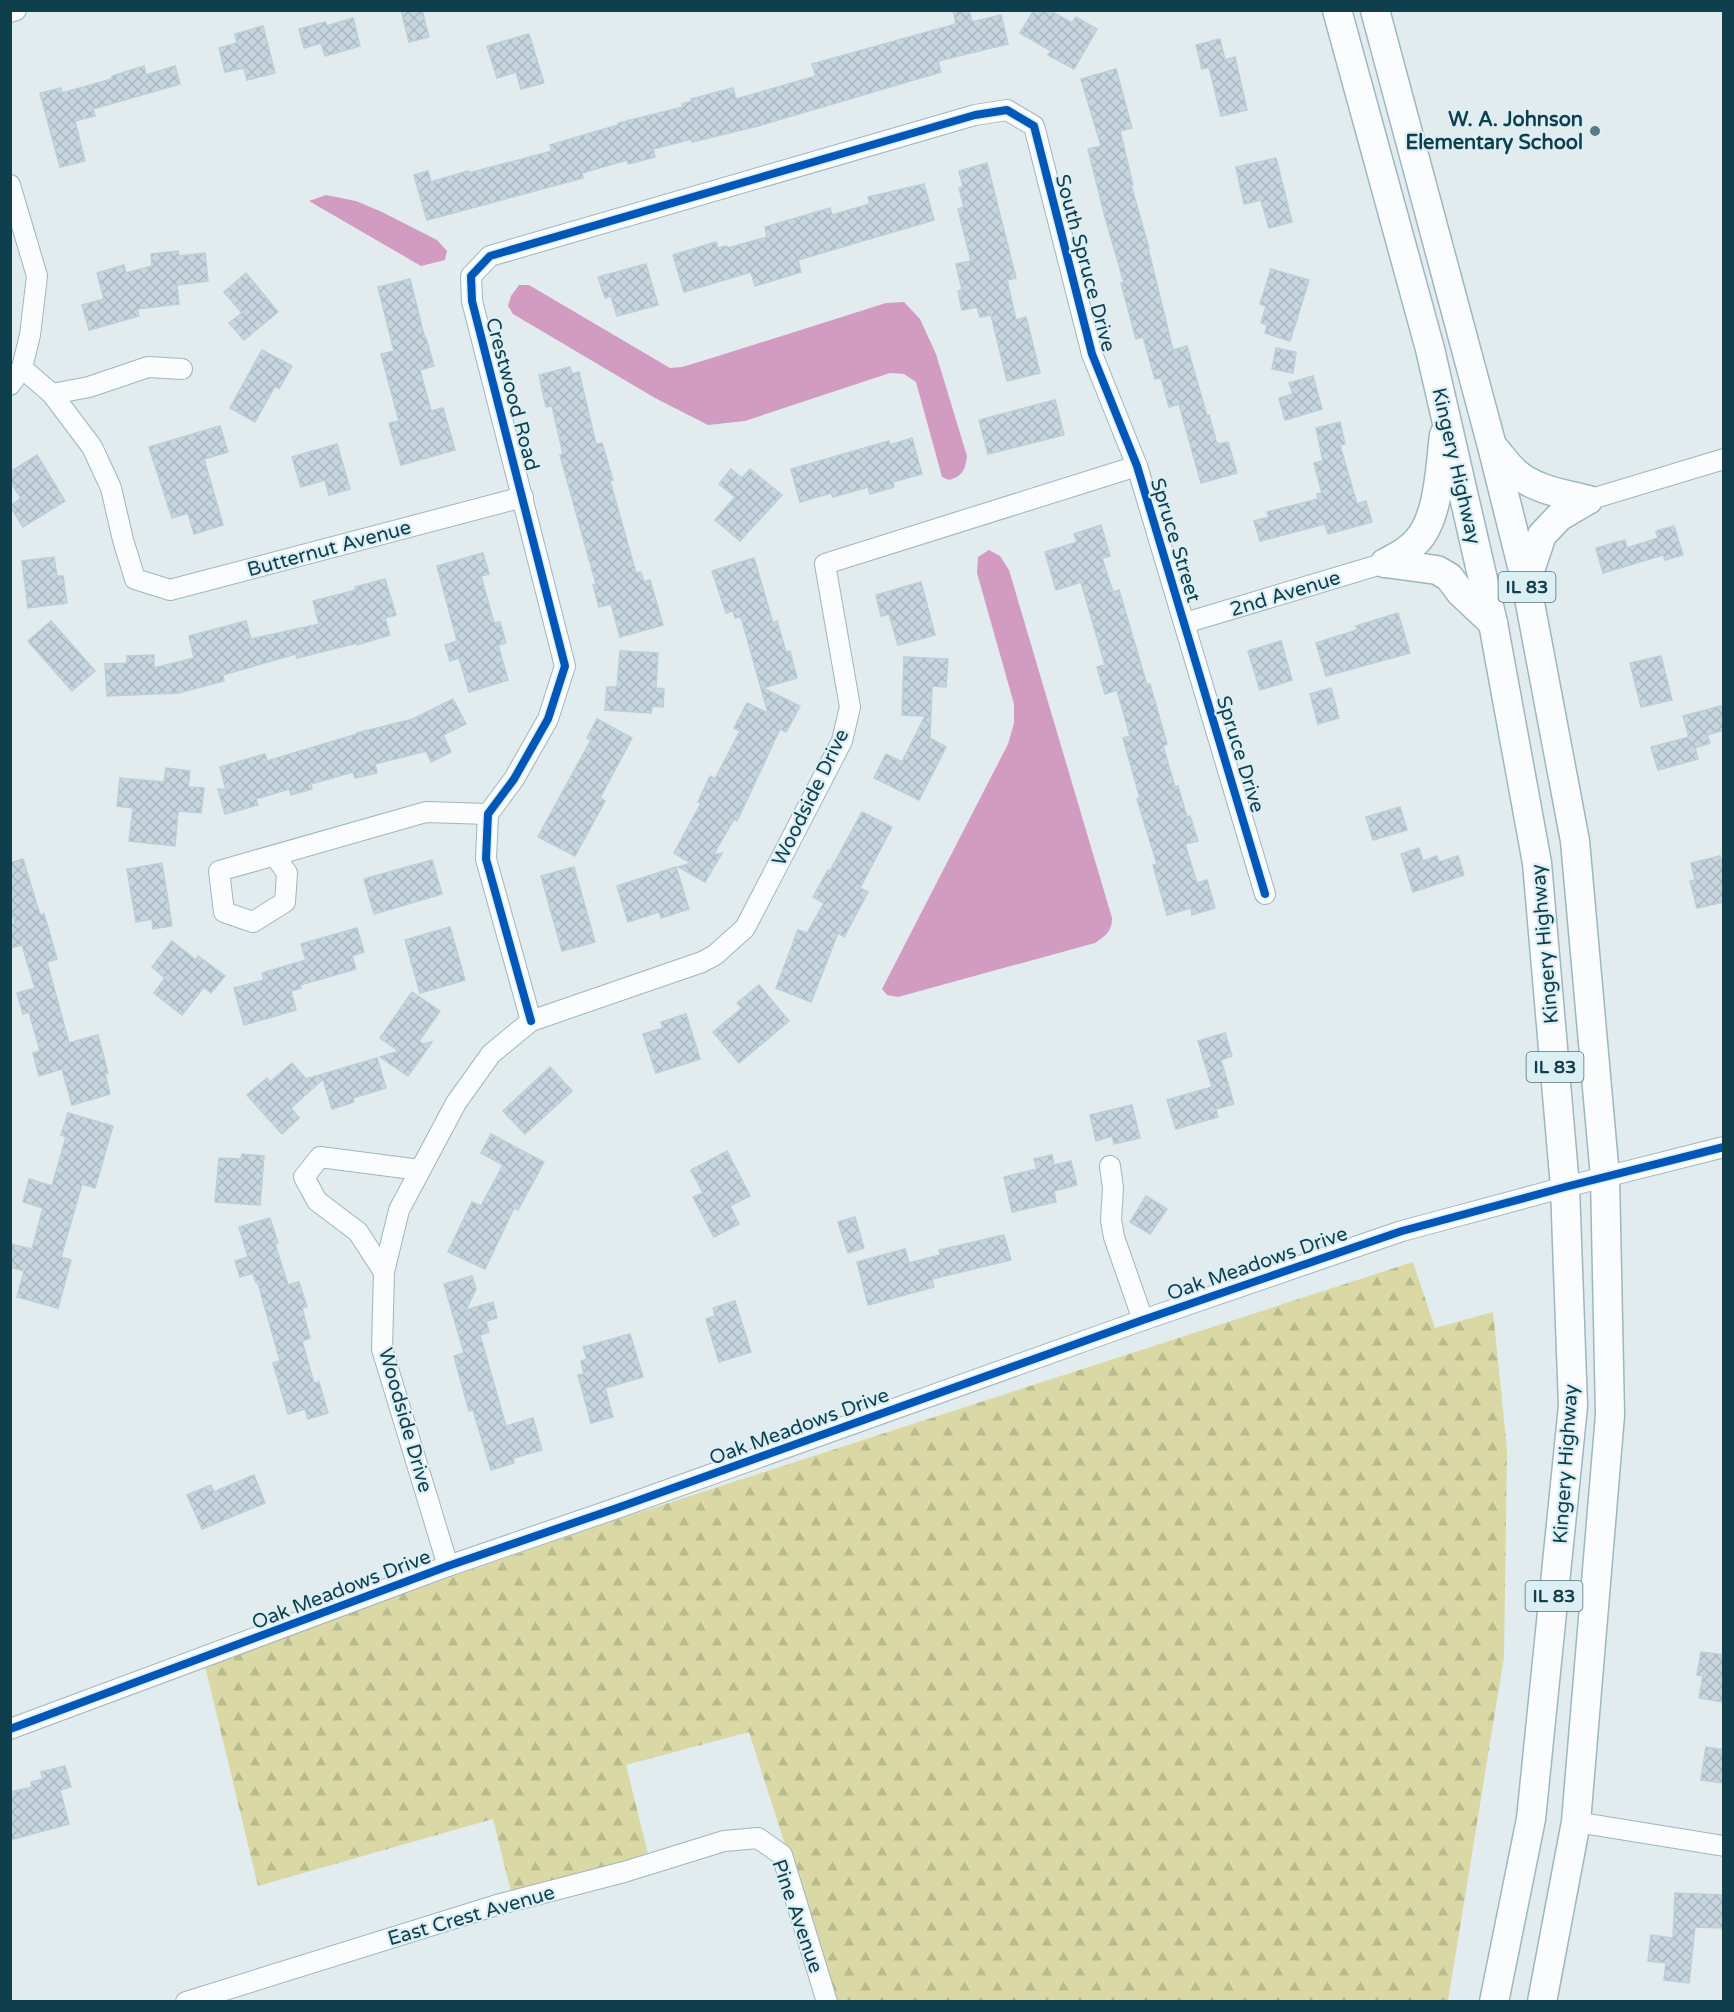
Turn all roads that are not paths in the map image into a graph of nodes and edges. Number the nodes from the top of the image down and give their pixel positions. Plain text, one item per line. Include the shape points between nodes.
1 (16, 10) edge
2 (1337, 10) edge
3 (1375, 10) edge
4 (10, 12) edge
5 (975, 116) joint
6 (10, 184) edge
7 (22, 368) junction
8 (182, 369) dead end
9 (10, 385) edge
10 (52, 394) junction
11 (1446, 422) junction
12 (1492, 446) junction
13 (1724, 459) edge
14 (1137, 466) junction
15 (523, 497) junction
16 (1588, 500) junction
17 (1385, 563) junction
18 (1526, 582) junction
19 (1185, 623) junction
20 (1493, 623) junction
21 (488, 814) junction
22 (275, 856) dead end
23 (1266, 894) dead end
24 (531, 1021) junction
25 (1724, 1147) edge
26 (1110, 1166) dead end
27 (420, 1170) junction
28 (1605, 1177) junction
29 (1565, 1187) junction
30 (384, 1272) junction
31 (1143, 1320) junction
32 (448, 1566) junction
33 (10, 1729) edge
34 (1576, 1822) junction
35 (758, 1838) joint
36 (1724, 1846) edge
37 (250, 1992) edge
38 (186, 2001) edge
39 (827, 2001) edge
40 (1494, 2001) edge
41 (1542, 2001) edge

1 - 4 street
2 - 11 highway, Kingery Highway / IL 83
3 - 12 highway, Kingery Highway / IL 83
5 - 14 street, South Spruce Drive via 1007,110 1034,126 1092,354
5 - 15 street, Crestwood Road via 490,256 471,276 472,301
6 - 7 street via 37,276
7 - 9 street
7 - 10 street
8 - 10 street via 148,367 89,387
10 - 15 street, Butternut Avenue via 92,447 111,488 135,579 170,590
11 - 17 highway via 1430,521 1417,542
11 - 20 highway, Kingery Highway / IL 83
12 - 16 highway via 1517,474 1533,484
12 - 18 highway, Kingery Highway / IL 83
13 - 16 street
14 - 19 street, Spruce Street
14 - 24 street, Woodside Drive via 825,564 850,707 842,741 745,928 702,962
15 - 21 street, Crestwood Road via 565,666 548,719 514,779
16 - 18 highway via 1559,517 1542,535
17 - 19 street, 2nd Avenue
17 - 20 highway via 1437,570 1449,577
18 - 28 highway, Kingery Highway / IL 83 via 1575,841
19 - 23 street, Spruce Drive
20 - 29 highway, Kingery Highway / IL 83 via 1537,863
21 - 22 street via 426,812
21 - 24 street via 486,858
24 - 27 street, Woodside Drive via 491,1054 456,1103
25 - 28 street, Oak Meadows Drive
26 - 31 street via 1114,1237
27 - 30 street, Woodside Drive via 399,1210
27 - 30 street via 320,1157 304,1177 317,1201 358,1232
28 - 29 street, Oak Meadows Drive
28 - 34 highway, Kingery Highway / IL 83 via 1610,1414
29 - 31 street, Oak Meadows Drive via 1402,1231
29 - 40 highway, Kingery Highway / IL 83 via 1573,1406 1531,1819
30 - 32 street, Woodside Drive via 382,1349
31 - 32 street, Oak Meadows Drive
32 - 33 street, Oak Meadows Drive
34 - 36 street
34 - 41 highway, Kingery Highway / IL 83
35 - 37 street, East Crest Avenue via 724,1841 334,1954
35 - 39 street, Pine Avenue via 782,1855
37 - 38 street, East Crest Avenue

